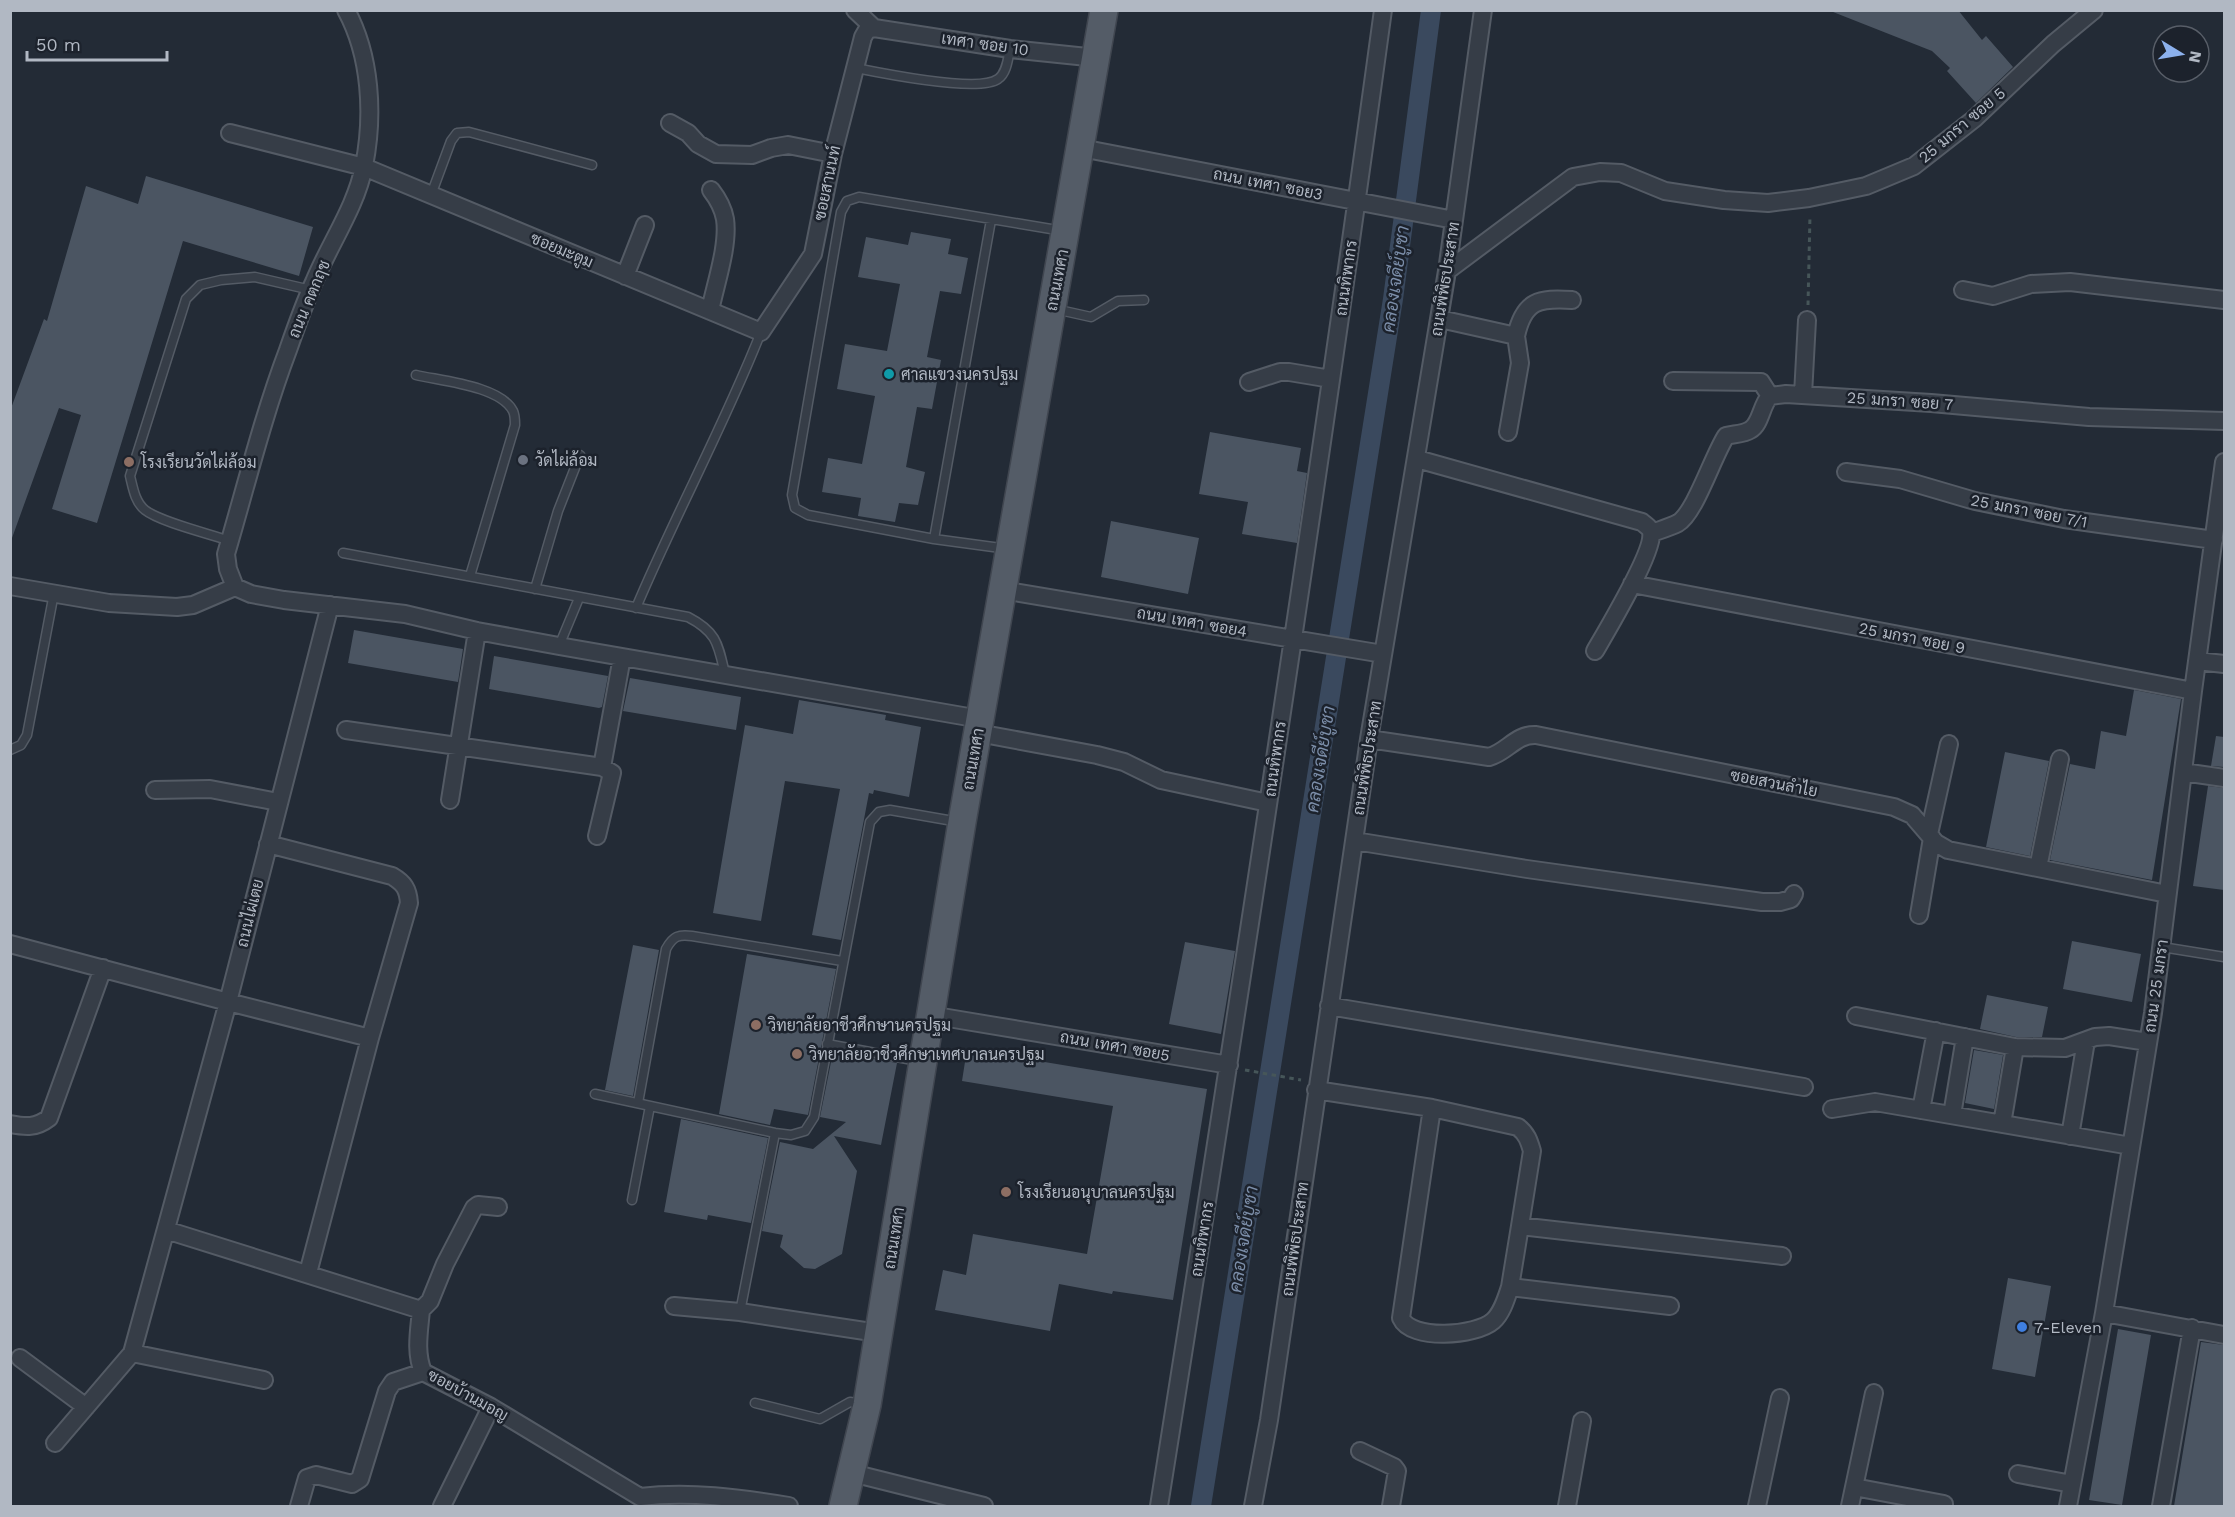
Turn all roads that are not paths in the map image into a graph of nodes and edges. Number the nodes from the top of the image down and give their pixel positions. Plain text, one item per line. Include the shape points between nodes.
1 (346, 10) edge
2 (855, 10) edge
3 (1104, 10) edge
4 (1383, 10) edge
5 (1483, 10) edge
6 (2094, 10) edge
7 (874, 28) junction
8 (1010, 49) junction
9 (1097, 58) junction
10 (856, 68) junction
11 (670, 123) dead end
12 (230, 133) dead end
13 (1081, 148) junction
14 (832, 154) junction
15 (592, 165) dead end
16 (364, 167) junction
17 (711, 190) dead end
18 (431, 195) junction
19 (1357, 201) junction
20 (991, 220) junction
21 (1455, 220) junction
22 (645, 225) dead end
23 (1066, 232) junction
24 (1447, 270) junction
25 (625, 276) junction
26 (311, 290) junction
27 (1963, 290) dead end
28 (1144, 300) dead end
29 (1572, 300) dead end
30 (2224, 300) edge
31 (1051, 308) junction
32 (710, 311) junction
33 (1440, 319) junction
34 (1807, 320) road end
35 (761, 332) junction
36 (1516, 336) junction
37 (416, 375) dead end
38 (1331, 380) junction
39 (1673, 381) dead end
40 (1249, 382) dead end
41 (1803, 395) junction
42 (1770, 396) junction
43 (2224, 421) edge
44 (1508, 432) dead end
45 (580, 455) dead end
46 (1417, 459) junction
47 (2224, 462) edge
48 (1845, 472) dead end
49 (1652, 533) junction
50 (934, 539) junction
51 (2214, 540) junction
52 (230, 541) junction
53 (1011, 549) junction
54 (343, 553) dead end
55 (470, 576) junction
56 (1632, 584) junction
57 (10, 586) edge
58 (235, 587) junction
59 (535, 589) junction
60 (1002, 590) junction
61 (55, 592) junction
62 (579, 598) junction
63 (330, 605) junction
64 (636, 608) junction
65 (477, 631) junction
66 (1293, 639) junction
67 (559, 646) junction
68 (1595, 651) dead end
69 (1375, 653) junction
70 (622, 657) junction
71 (2197, 661) junction
72 (2224, 664) edge
73 (724, 674) junction
74 (2193, 692) junction
75 (979, 726) junction
76 (346, 730) dead end
77 (1369, 740) junction
78 (1949, 744) dead end
79 (458, 747) junction
80 (10, 750) edge
81 (2060, 759) dead end
82 (602, 767) junction
83 (2183, 772) junction
84 (2224, 778) edge
85 (156, 790) dead end
86 (450, 800) dead end
87 (278, 802) junction
88 (1268, 803) junction
89 (962, 822) junction
90 (597, 836) dead end
91 (1931, 836) junction
92 (1355, 840) junction
93 (268, 844) junction
94 (2038, 868) junction
95 (1794, 894) dead end
96 (2167, 894) junction
97 (1919, 915) dead end
98 (10, 944) edge
99 (2162, 947) junction
100 (2224, 957) edge
101 (842, 961) junction
102 (103, 968) junction
103 (228, 1002) junction
104 (1329, 1006) junction
105 (930, 1015) junction
106 (1856, 1016) dead end
107 (1936, 1031) junction
108 (1965, 1037) junction
109 (370, 1038) junction
110 (2086, 1041) junction
111 (2148, 1042) junction
112 (827, 1044) junction
113 (2015, 1047) junction
114 (923, 1062) junction
115 (1229, 1065) junction
116 (1804, 1087) dead end
117 (1316, 1090) junction
118 (595, 1094) dead end
119 (638, 1103) junction
120 (650, 1106) junction
121 (1431, 1108) junction
122 (1832, 1109) dead end
123 (1921, 1110) junction
124 (1952, 1115) junction
125 (10, 1124) edge
126 (2001, 1124) junction
127 (775, 1133) junction
128 (2070, 1136) junction
129 (2131, 1146) junction
130 (632, 1200) dead end
131 (498, 1207) dead end
132 (1520, 1226) junction
133 (166, 1230) junction
134 (1782, 1256) dead end
135 (308, 1273) junction
136 (1510, 1287) junction
137 (674, 1306) dead end
138 (1670, 1306) dead end
139 (421, 1310) junction
140 (740, 1312) junction
141 (2104, 1313) junction
142 (2192, 1328) junction
143 (878, 1333) junction
144 (2224, 1335) edge
145 (132, 1353) junction
146 (20, 1358) dead end
147 (423, 1372) junction
148 (264, 1380) dead end
149 (1874, 1393) dead end
150 (1780, 1398) dead end
151 (755, 1404) dead end
152 (867, 1405) junction
153 (86, 1407) junction
154 (491, 1407) junction
155 (1582, 1421) dead end
156 (55, 1443) dead end
157 (1360, 1451) dead end
158 (852, 1473) junction
159 (2018, 1474) dead end
160 (2072, 1484) junction
161 (1854, 1487) junction
162 (638, 1502) edge
163 (1944, 1504) dead end
164 (299, 1506) edge
165 (442, 1506) edge
166 (789, 1506) edge
167 (843, 1506) edge
168 (984, 1506) edge
169 (1159, 1506) edge
170 (1252, 1506) edge
171 (1391, 1506) edge
172 (1568, 1506) edge
173 (1757, 1506) edge
174 (1850, 1506) edge
175 (2068, 1506) edge
176 (2161, 1506) edge

1 - 16 street, ถนน คตกฤช via 366,65 369,107
2 - 7 street
3 - 9 main road, ถนนเทศา
4 - 19 street, ถนนทิพากร
5 - 21 street, ถนนพิพิธประสาท
6 - 24 street, 25 มกรา ซอย 5 via 1974,119 1914,166 1866,186 1767,203 1665,191 1621,173 1574,177
7 - 8 street, เทศา ซอย 10
7 - 10 street, ซอยสานนท์ via 867,30 863,38
8 - 9 street, เทศา ซอย 10
8 - 10 lane via 999,79 981,84
9 - 13 main road, ถนนเทศา
10 - 14 street, ซอยสานนท์
11 - 14 street via 716,154 752,155 788,145
12 - 16 street, ซอยมะตูม
13 - 19 street, ถนน เทศา ซอย3
13 - 23 main road, ถนนเทศา
14 - 35 street, ซอยสานนท์ via 813,254
15 - 18 lane via 469,132 457,133
16 - 18 street, ซอยมะตูม
16 - 26 street, ถนน คตกฤช via 348,212
17 - 32 street via 721,203 725,220
18 - 25 street, ซอยมะตูม
19 - 21 street, ถนน เทศา ซอย3
19 - 38 street, ถนนทิพากร
20 - 23 lane
20 - 50 lane
20 - 50 lane via 859,197 847,201 841,212 792,495 795,508 808,515
21 - 24 street, ถนนพิพิธประสาท
22 - 25 street
23 - 31 main road, ถนนเทศา
24 - 33 street, ถนนพิพิธประสาท
25 - 32 street, ซอยมะตูม
26 - 52 street, ถนน คตกฤช via 287,352
26 - 52 lane via 255,277 200,285 186,299 130,476 135,495 145,510
27 - 30 street via 1993,296 2031,284 2070,282
28 - 31 lane via 1118,301 1091,317
29 - 36 street via 1546,299 1530,306 1520,320
31 - 53 main road, ถนนเทศา
32 - 35 street, ซอยมะตูม
33 - 36 street
33 - 46 street, ถนนพิพิธประสาท
34 - 41 street
35 - 64 lane
36 - 44 street via 1520,363
37 - 55 lane via 489,392 505,401 513,412 515,425
38 - 40 street via 1280,372
38 - 66 street, ถนนทิพากร
39 - 42 street via 1761,382
41 - 42 street, 25 มกรา ซอย 7
41 - 43 street, 25 มกรา ซอย 7 via 2089,417
42 - 49 street via 1756,427 1726,436 1692,508 1680,522
45 - 59 lane via 558,511
46 - 49 street via 1642,522
46 - 69 street, ถนนพิพิธประสาท
47 - 51 street, ถนน 25 มกรา
48 - 51 street, 25 มกรา ซอย 7/1 via 1900,479 1975,501 2064,519
49 - 56 street
50 - 53 lane
51 - 71 street, ถนน 25 มกรา
52 - 58 street, ถนน คตกฤช via 226,554
53 - 60 main road, ถนนเทศา
54 - 55 lane
55 - 59 lane
56 - 68 street
56 - 74 street, 25 มกรา ซอย 9
57 - 61 street
58 - 61 street via 177,607 109,603
58 - 63 street via 251,594
59 - 62 lane
60 - 66 street, ถนน เทศา ซอย4
60 - 75 main road, ถนนเทศา
61 - 80 lane via 27,735 21,746
62 - 64 lane
62 - 67 lane
63 - 65 street via 405,614
63 - 87 street, ถนนไผ่เตย
64 - 73 lane via 688,617 701,624 718,642
65 - 67 street
65 - 79 street
66 - 69 street, ถนน เทศา ซอย4
66 - 88 street, ถนนทิพากร
67 - 70 street
69 - 77 street, ถนนพิพิธประสาท
70 - 73 street
70 - 82 street
71 - 72 street
71 - 74 street, ถนน 25 มกรา
73 - 75 street
74 - 83 street, ถนน 25 มกรา
75 - 88 street via 1124,762 1161,780
75 - 89 main road, ถนนเทศา
76 - 79 street
77 - 91 street, ซอยสวนลำไย via 1489,757 1522,736 1536,735 1894,807 1912,814
77 - 92 street, ถนนพิพิธประสาท
78 - 91 street
79 - 82 street
79 - 86 street
81 - 94 street
82 - 90 street via 612,773
83 - 84 street
83 - 96 street, ถนน 25 มกรา
85 - 87 street via 210,789
87 - 93 street, ถนนไผ่เตย
88 - 115 street, ถนนทิพากร
89 - 101 lane via 890,810 874,817
89 - 105 main road, ถนนเทศา
91 - 94 street, ซอยสวนลำไย via 1948,850
91 - 97 street
92 - 95 street via 1752,901 1780,902
92 - 104 street, ถนนพิพิธประสาท
93 - 103 street, ถนนไผ่เตย
93 - 109 street via 392,876 403,882 408,891 409,903
94 - 96 street, ซอยสวนลำไย
96 - 99 street, ถนน 25 มกรา
98 - 102 street
99 - 100 lane
99 - 111 street, ถนน 25 มกรา
101 - 112 lane
101 - 119 lane via 680,934 671,940 666,949
102 - 103 street
102 - 125 street via 48,1118 39,1126
103 - 109 street
103 - 133 street, ถนนไผ่เตย
104 - 116 street
104 - 117 street, ถนนพิพิธประสาท
105 - 114 main road, ถนนเทศา
105 - 115 street, ถนน เทศา ซอย5
106 - 107 street
107 - 108 street
107 - 123 street
108 - 113 street
108 - 124 street
109 - 135 street
110 - 111 street via 2109,1036
110 - 113 street via 2065,1048
110 - 128 street
111 - 129 street, ถนน 25 มกรา
112 - 114 lane
112 - 127 lane via 814,1117 805,1131
113 - 126 street
114 - 143 main road, ถนนเทศา
115 - 169 street, ถนนทิพากร
117 - 121 street
117 - 170 street, ถนนพิพิธประสาท via 1269,1420
118 - 119 lane
119 - 120 lane
120 - 127 lane
120 - 130 lane
121 - 132 street via 1508,1124 1524,1132 1532,1151
121 - 136 street via 1403,1324 1428,1333 1480,1329 1494,1321
122 - 123 street via 1875,1102
123 - 124 street
124 - 126 street
126 - 128 street
127 - 140 lane
128 - 129 street
129 - 141 street, ถนน 25 มกรา
131 - 139 street via 478,1204 474,1208 430,1301
132 - 134 street
132 - 136 street
133 - 135 street
133 - 145 street, ถนนไผ่เตย
135 - 139 street
136 - 138 street
137 - 140 street
139 - 147 street, ซอยบ้านมอญ via 417,1342
140 - 143 street
141 - 142 street
141 - 160 street, ถนน 25 มกรา
142 - 144 street
142 - 176 street
143 - 152 main road, ถนนเทศา
145 - 148 street
145 - 153 street
146 - 153 street
147 - 154 street, ซอยบ้านมอญ
147 - 164 street via 393,1382 387,1391 360,1479 352,1484 316,1475 307,1478
149 - 161 street
150 - 173 street
151 - 152 lane via 820,1419 850,1402
152 - 158 main road, ถนนเทศา
153 - 156 street
154 - 162 street, ซอยบ้านมอญ
154 - 165 street
155 - 172 street
157 - 171 street via 1397,1471
158 - 167 main road, ถนนเทศา
158 - 168 street
159 - 160 street
160 - 175 street, ถนน 25 มกรา
161 - 163 street
161 - 174 street
162 - 166 street via 683,1494 730,1496

